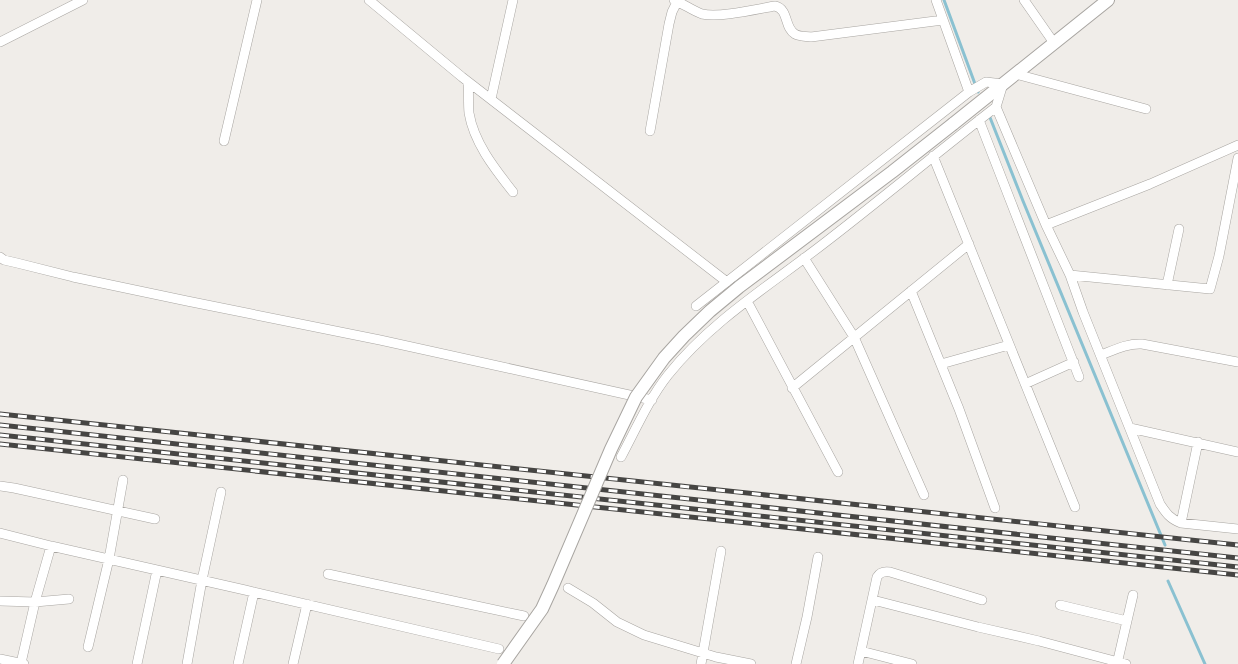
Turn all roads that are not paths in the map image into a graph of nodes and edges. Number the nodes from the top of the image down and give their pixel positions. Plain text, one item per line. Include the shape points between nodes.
1 (83, 0) edge
2 (257, 0) edge
3 (513, 0) edge
4 (677, 0) edge
5 (936, 0) edge
6 (1024, 0) edge
7 (1108, 0) edge
8 (374, 2) edge
9 (943, 20) junction
10 (0, 42) edge
11 (1054, 43) junction
12 (1016, 74) junction
13 (468, 82) junction
14 (1003, 84) junction
15 (971, 91) junction
16 (491, 99) junction
17 (994, 108) junction
18 (1146, 109) dead end
19 (982, 118) junction
20 (650, 131) dead end
21 (224, 141) dead end
22 (1238, 145) edge
23 (933, 156) junction
24 (1238, 158) edge
25 (513, 192) dead end
26 (1046, 225) junction
27 (1179, 229) dead end
28 (969, 244) junction
29 (0, 257) edge
30 (804, 258) junction
31 (1070, 275) junction
32 (727, 282) junction
33 (1167, 285) junction
34 (911, 291) junction
35 (747, 301) junction
36 (696, 306) dead end
37 (854, 337) junction
38 (1009, 345) junction
39 (1101, 354) junction
40 (1074, 362) junction
41 (1238, 362) edge
42 (941, 364) junction
43 (1079, 377) dead end
44 (1025, 384) junction
45 (792, 388) junction
46 (652, 400) junction
47 (1130, 428) junction
48 (1198, 442) junction
49 (1238, 452) edge
50 (622, 457) dead end
51 (838, 472) dead end
52 (123, 480) dead end
53 (0, 486) edge
54 (221, 492) dead end
55 (924, 495) dead end
56 (1075, 507) dead end
57 (995, 508) dead end
58 (118, 510) junction
59 (155, 519) dead end
60 (1181, 523) junction
61 (1238, 528) edge
62 (0, 533) edge
63 (51, 546) junction
64 (721, 551) dead end
65 (818, 557) dead end
66 (109, 559) junction
67 (157, 570) junction
68 (328, 574) dead end
69 (202, 580) junction
70 (568, 588) dead end
71 (254, 592) junction
72 (1133, 595) dead end
73 (69, 600) dead end
74 (873, 600) junction
75 (982, 600) dead end
76 (0, 601) edge
77 (35, 602) junction
78 (307, 604) junction
79 (1060, 606) dead end
80 (524, 616) dead end
81 (1127, 621) junction
82 (88, 647) dead end
83 (499, 649) dead end
84 (861, 651) junction
85 (703, 653) junction
86 (0, 659) edge
87 (1120, 663) edge
88 (23, 664) edge
89 (137, 664) edge
90 (187, 664) edge
91 (238, 664) edge
92 (293, 664) edge
93 (503, 664) edge
94 (701, 664) edge
95 (751, 664) edge
96 (796, 664) edge
97 (858, 664) edge
98 (912, 664) edge

1 - 10 street
2 - 21 street
3 - 16 street
4 - 9 street via 710,15 780,7 790,30 811,37
4 - 20 street via 669,24
5 - 9 street
6 - 11 street
7 - 11 street
8 - 13 street
9 - 15 street
11 - 12 street
12 - 14 street
12 - 18 street
13 - 16 street
13 - 25 street via 474,132 492,166
14 - 15 street via 986,82
14 - 17 street
14 - 93 street, bridge via 739,287 710,311 664,358 636,397 542,608
15 - 32 street
16 - 32 street
17 - 19 street
17 - 26 street
19 - 23 street
19 - 40 street
22 - 26 street
23 - 28 street
23 - 30 street
24 - 33 street via 1210,289
26 - 31 street
27 - 33 street
28 - 34 street
28 - 38 street
29 - 46 street via 73,277
30 - 35 street
30 - 37 street
31 - 33 street
31 - 39 street
32 - 36 street
34 - 37 street
34 - 42 street
35 - 45 street
35 - 46 street via 700,339
37 - 45 street
37 - 55 street
38 - 42 street
38 - 44 street
39 - 41 street via 1135,343
39 - 47 street
40 - 43 street
40 - 44 street
42 - 57 street
44 - 56 street
45 - 51 street
46 - 50 street
47 - 48 street
47 - 60 street via 1160,504 1174,521
48 - 49 street
48 - 60 street
52 - 58 street
53 - 58 street
54 - 69 street
58 - 59 street
58 - 66 street
60 - 61 street
62 - 63 street
63 - 66 street
63 - 77 street
64 - 85 street
65 - 96 street
66 - 67 street
66 - 82 street
67 - 69 street
67 - 89 street
68 - 80 street
69 - 71 street
69 - 90 street
70 - 85 street via 617,622 644,636
71 - 78 street
71 - 91 street
72 - 81 street
73 - 77 street
74 - 75 street via 877,577 886,572
74 - 84 street
74 - 87 street
76 - 77 street
77 - 88 street
78 - 83 street
78 - 92 street
79 - 81 street
81 - 87 street
84 - 97 street
84 - 98 street
85 - 94 street
85 - 95 street
86 - 88 street

